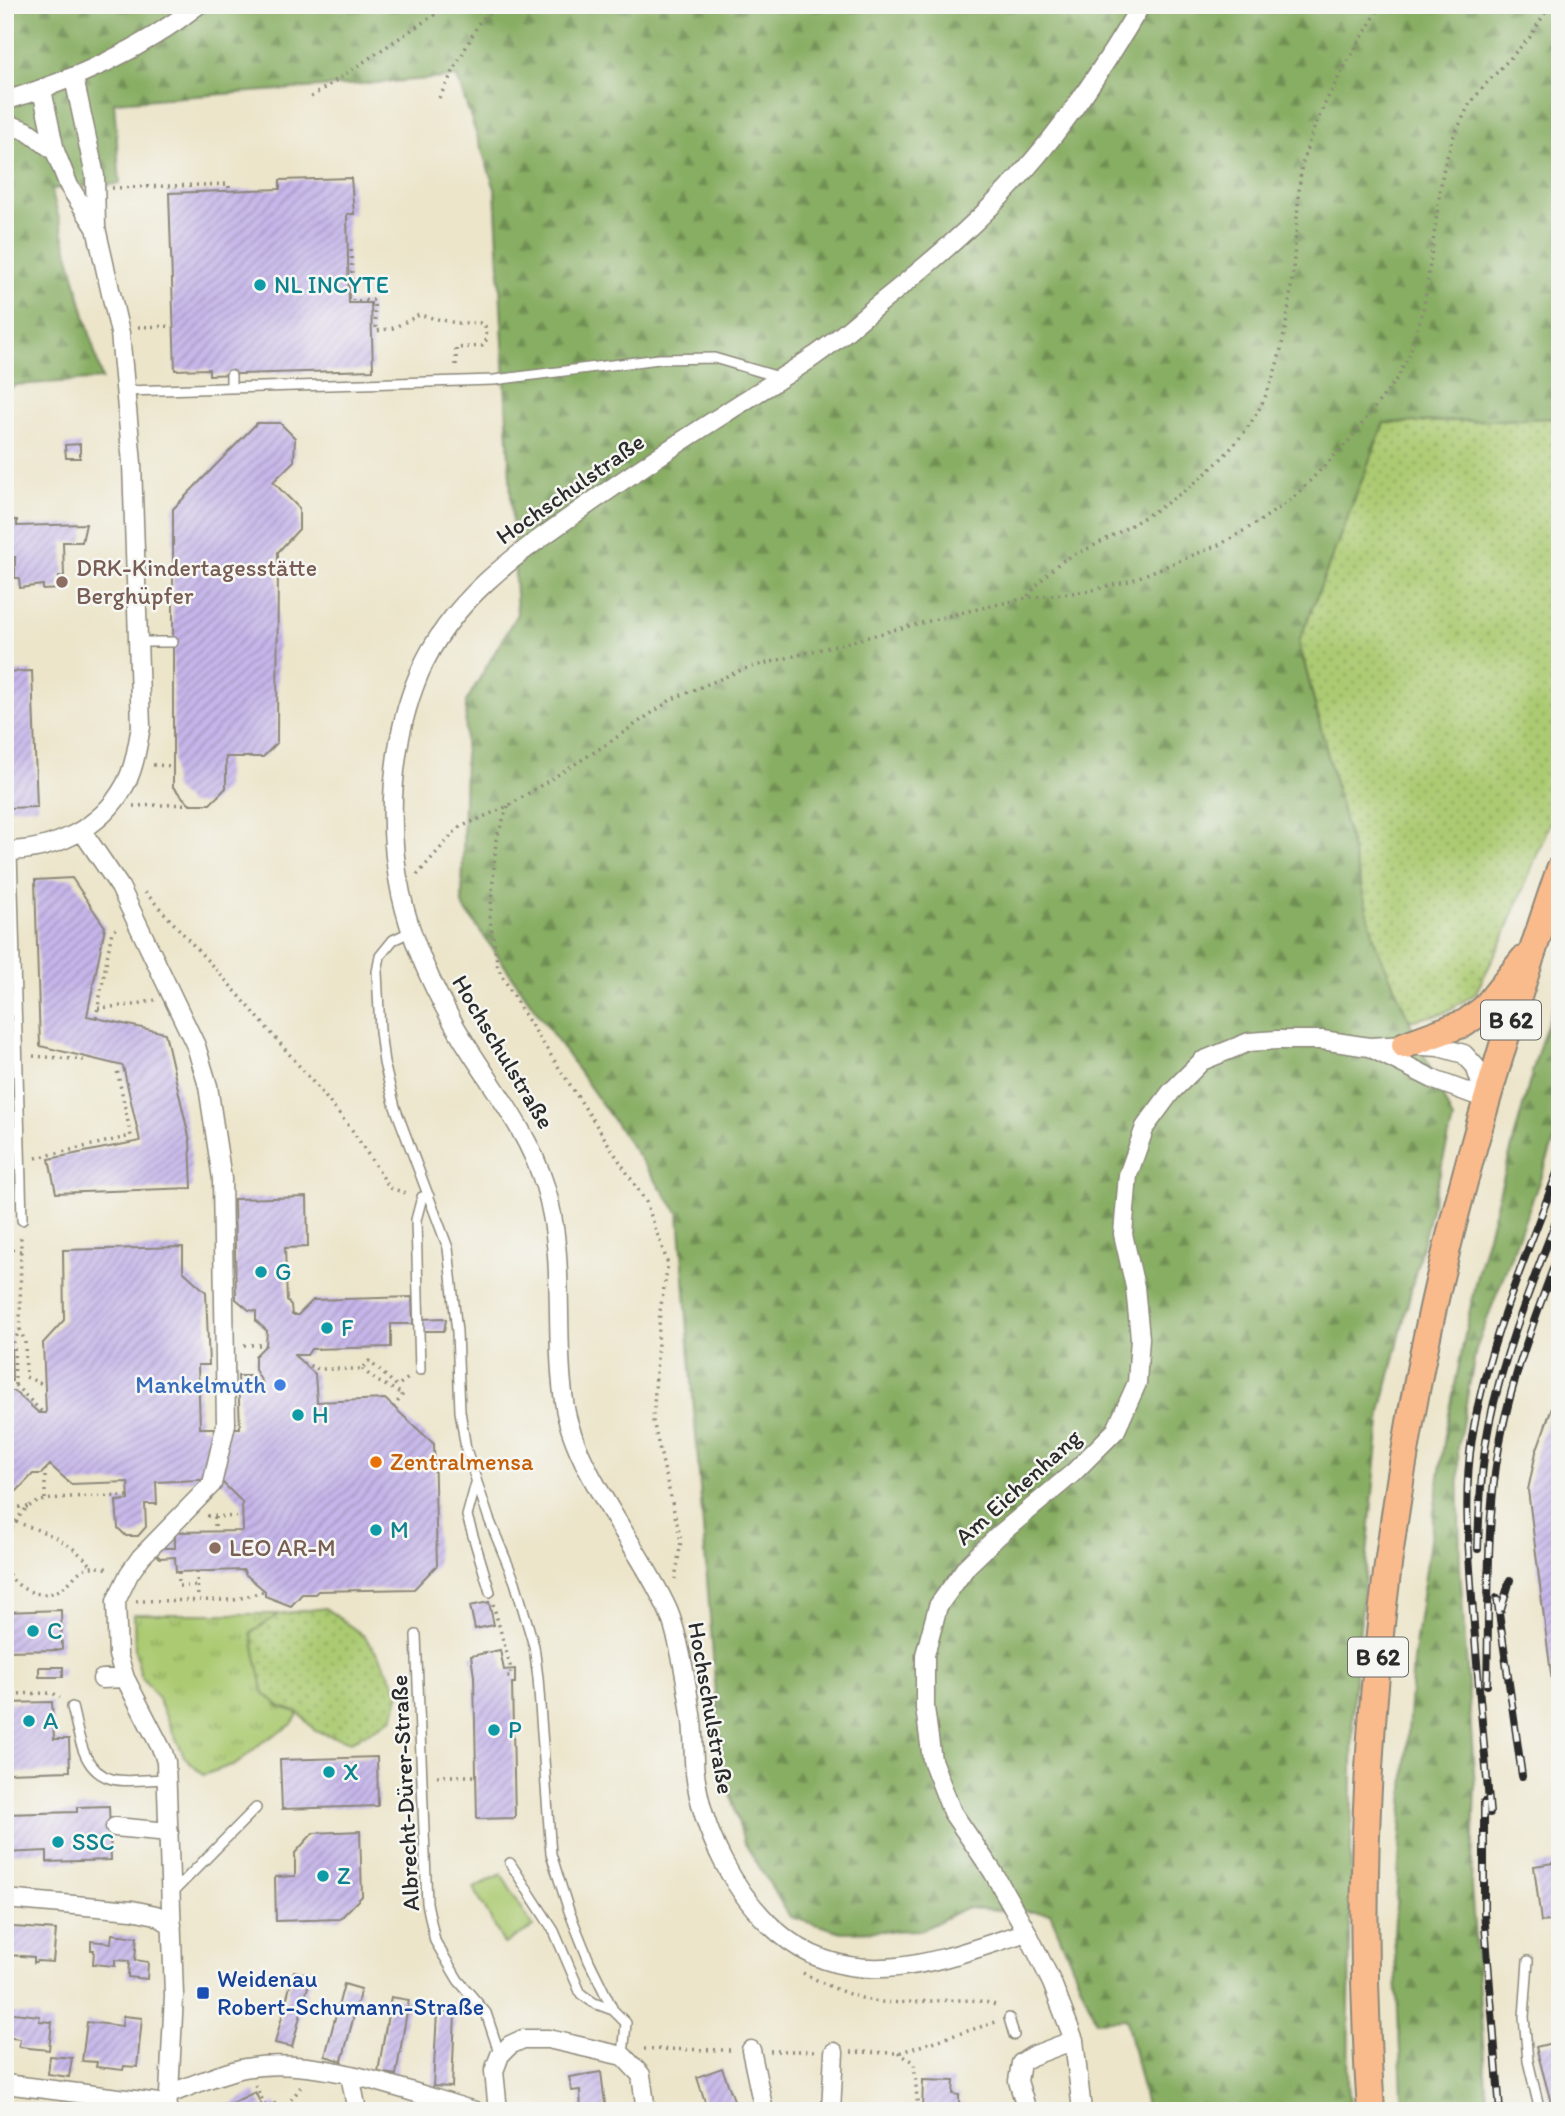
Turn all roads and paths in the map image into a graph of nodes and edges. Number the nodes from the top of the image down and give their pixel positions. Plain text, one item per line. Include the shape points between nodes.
1 (198, 5) edge
2 (449, 5) edge
3 (504, 5) edge
4 (1141, 5) edge
5 (1381, 5) edge
6 (1549, 5) edge
7 (74, 78) junction
8 (42, 90) junction
9 (312, 97) dead end
10 (439, 98) dead end
11 (5, 101) edge
12 (5, 123) edge
13 (55, 151) junction
14 (117, 187) dead end
15 (229, 191) dead end
16 (96, 228) junction
17 (351, 250) dead end
18 (173, 326) dead end
19 (120, 333) junction
20 (231, 375) dead end
21 (781, 377) junction
22 (456, 381) junction
23 (231, 388) junction
24 (126, 391) junction
25 (1026, 598) junction
26 (139, 642) junction
27 (173, 642) dead end
28 (114, 799) junction
29 (191, 804) dead end
30 (508, 806) junction
31 (82, 831) junction
32 (9, 850) edge
33 (1560, 869) edge
34 (120, 887) junction
35 (402, 897) junction
36 (135, 919) junction
37 (412, 931) junction
38 (1536, 941) junction
39 (153, 1000) dead end
40 (98, 1008) junction
41 (96, 1018) dead end
42 (1405, 1045) junction
43 (1369, 1047) junction
44 (17, 1055) junction
45 (89, 1058) dead end
46 (117, 1070) dead end
47 (1486, 1099) junction
48 (20, 1162) junction
49 (426, 1196) junction
50 (22, 1220) dead end
51 (5, 1250) edge
52 (20, 1329) junction
53 (303, 1363) dead end
54 (362, 1368) junction
55 (420, 1370) joint
56 (15, 1385) junction
57 (45, 1385) dead end
58 (8, 1386) dead end
59 (394, 1407) dead end
60 (43, 1413) dead end
61 (45, 1470) dead end
62 (477, 1481) junction
63 (129, 1496) dead end
64 (45, 1499) junction
65 (5, 1507) edge
66 (28, 1507) junction
67 (243, 1517) dead end
68 (16, 1521) junction
69 (215, 1531) dead end
70 (5, 1540) edge
71 (93, 1567) junction
72 (5, 1568) edge
73 (107, 1568) dead end
74 (180, 1572) dead end
75 (197, 1572) dead end
76 (197, 1586) junction
77 (265, 1591) dead end
78 (490, 1592) joint
79 (198, 1600) junction
80 (117, 1601) junction
81 (670, 1613) junction
82 (416, 1635) dead end
83 (507, 1677) dead end
84 (125, 1678) junction
85 (102, 1679) dead end
86 (5, 1694) edge
87 (72, 1707) joint
88 (421, 1776) junction
89 (477, 1776) dead end
90 (167, 1779) junction
91 (256, 1808) dead end
92 (115, 1827) dead end
93 (169, 1832) junction
94 (510, 1863) dead end
95 (172, 1893) junction
96 (5, 1899) edge
97 (172, 1925) junction
98 (1027, 1932) junction
99 (1528, 1961) dead end
100 (613, 2010) junction
101 (1009, 2018) dead end
102 (993, 2023) dead end
103 (1014, 2035) dead end
104 (1074, 2040) junction
105 (751, 2050) junction
106 (834, 2052) junction
107 (898, 2053) junction
108 (500, 2055) junction
109 (623, 2056) junction
110 (246, 2068) junction
111 (315, 2068) junction
112 (350, 2075) junction
113 (5, 2084) edge
114 (167, 2103) edge
115 (268, 2111) edge
116 (283, 2111) edge
117 (357, 2111) edge
118 (475, 2111) edge
119 (498, 2111) edge
120 (646, 2111) edge
121 (764, 2111) edge
122 (831, 2111) edge
123 (918, 2111) edge
124 (1027, 2111) edge
125 (1082, 2111) edge
126 (1370, 2111) edge
127 (1540, 2111) edge

1 - 7 street via 146,41
2 - 9 path
3 - 10 path via 481,19
4 - 21 street, Hochschulstraße via 1037,156 979,218 836,339
5 - 25 path via 1331,89 1306,149 1286,315 1271,383 1258,411 1237,442 1186,489 1152,513 1063,561
6 - 25 path via 1530,37 1485,85 1459,124 1443,171 1416,333 1398,377 1348,442 1292,499 1221,544 1129,581
7 - 8 street
7 - 16 street via 96,176
8 - 11 street
8 - 13 street
12 - 13 street via 27,131
13 - 16 street via 69,186
14 - 15 path via 229,184
16 - 19 street
17 - 22 path via 353,301 374,300 376,331 419,315 485,326 488,339 482,346 456,348
18 - 19 path via 131,327
19 - 24 street
20 - 23 lane
21 - 22 lane via 714,358 659,359
21 - 35 street, Hochschulstraße via 515,555 455,613 419,673 403,727 391,799
22 - 23 lane
23 - 24 lane
24 - 26 street
25 - 30 path via 744,669 672,699
26 - 27 lane
26 - 28 street via 141,727 125,786
28 - 29 path via 132,806
28 - 31 street
30 - 35 path via 458,828
30 - 81 path via 496,840 490,919 498,968 646,1202 668,1264 653,1421 681,1541
31 - 32 street via 48,846
31 - 34 street
32 - 44 lane
33 - 38 main road, B 62
34 - 36 street
34 - 49 path via 149,894 352,1130 390,1188
35 - 37 street, Hochschulstraße
36 - 40 path via 112,931
36 - 80 street via 196,1046 208,1086 222,1179 226,1424 212,1484 141,1557
37 - 49 lane via 393,940 380,956 380,1031 395,1107
37 - 81 street, Hochschulstraße via 460,1035 530,1144 555,1230 566,1415 577,1448
38 - 42 main road via 1484,1009 1465,1023
38 - 47 main road, B 62
39 - 40 path
40 - 41 path
42 - 43 street, Am Eichenhang
42 - 47 street, Am Eichenhang via 1464,1054 1475,1066
43 - 47 street, Am Eichenhang
43 - 98 street, Am Eichenhang via 1322,1040 1249,1042 1202,1061 1171,1091 1145,1126 1128,1175 1123,1234 1140,1338 1137,1383 1116,1430 967,1566 938,1606 925,1655 925,1708 932,1760 952,1812
44 - 45 path
44 - 48 lane
46 - 48 path via 131,1136
47 - 126 main road, B 62 via 1432,1311 1387,1578 1372,1730 1366,1856
48 - 50 lane
49 - 55 lane via 416,1220
49 - 62 lane via 448,1248 460,1411
51 - 52 path via 21,1251
52 - 56 path via 14,1342
52 - 57 path via 26,1377
53 - 54 path via 318,1369
54 - 55 path via 369,1361 397,1386
54 - 59 path via 403,1394
56 - 58 path
56 - 60 path
61 - 64 path
62 - 78 lane via 467,1516
62 - 100 lane via 534,1646 551,1854 569,1911
63 - 64 path
64 - 66 path
65 - 66 path
66 - 68 path
67 - 69 path via 212,1517
68 - 70 path
68 - 71 path via 75,1548
71 - 72 path via 45,1594 23,1589
71 - 73 path
74 - 76 path via 179,1586
75 - 76 path
76 - 79 path
77 - 79 path via 234,1600
78 - 83 path via 510,1665 511,1677
79 - 80 path
80 - 84 street via 118,1655
81 - 98 street, Hochschulstraße via 684,1670 700,1799 715,1843 741,1888 779,1933 801,1949 838,1965 885,1970 926,1964
82 - 88 lane, Albrecht-Dürer-Straße
84 - 85 street
84 - 90 street via 163,1752
86 - 87 path via 53,1693
87 - 90 lane via 93,1770 112,1780
88 - 89 path
88 - 108 lane, Albrecht-Dürer-Straße via 427,1903 435,1941 458,1980 486,2013
90 - 93 street
91 - 95 lane
92 - 93 street
93 - 95 street
94 - 100 lane via 554,1931 581,1994
95 - 97 street
96 - 97 street via 132,1910 156,1915
97 - 114 street via 174,1995
98 - 104 street, Am Eichenhang
99 - 127 lane via 1525,2028
100 - 109 lane via 626,2023
101 - 103 lane
102 - 107 path
104 - 124 street via 1021,2063 1018,2081
104 - 125 street, Am Eichenhang
105 - 106 path
105 - 109 path via 636,2049
105 - 121 street
106 - 107 path
106 - 122 street
107 - 123 path via 914,2062
108 - 109 street via 523,2039 548,2039
108 - 119 street via 494,2071
109 - 120 street via 641,2075
110 - 111 street via 296,2064
110 - 114 street
110 - 115 path
111 - 112 street
111 - 116 path
112 - 117 street
112 - 118 street
113 - 114 street

